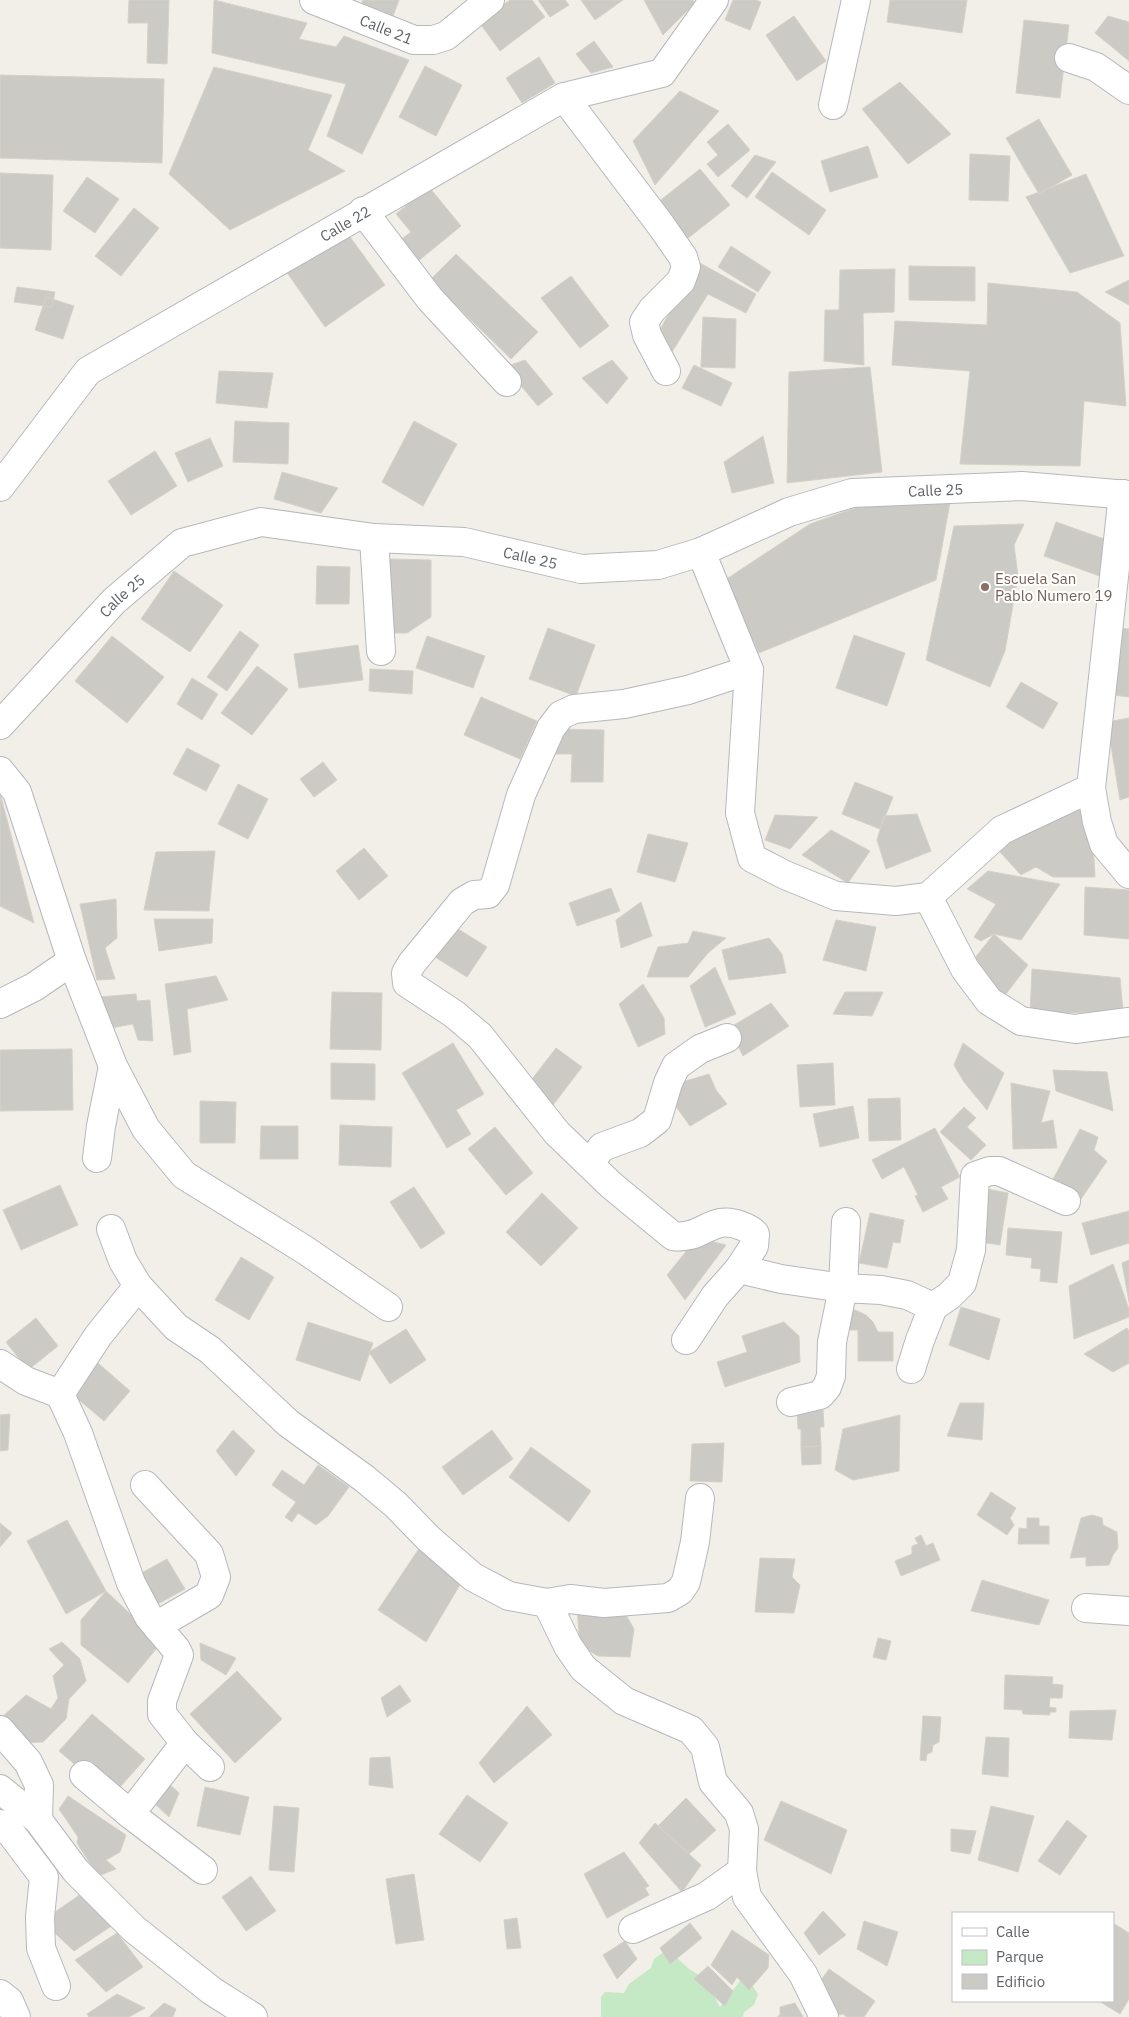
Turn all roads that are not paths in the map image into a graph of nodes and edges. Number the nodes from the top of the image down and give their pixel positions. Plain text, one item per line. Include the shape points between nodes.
1 (314, 0) edge
2 (490, 0) edge
3 (714, 0) edge
4 (856, 0) edge
5 (1068, 58) dead end
6 (1129, 90) edge
7 (564, 97) junction
8 (833, 105) dead end
9 (363, 211) junction
10 (666, 371) dead end
11 (508, 382) dead end
12 (0, 487) edge
13 (1126, 494) edge
14 (374, 538) junction
15 (701, 552) junction
16 (381, 651) dead end
17 (749, 670) junction
18 (0, 725) edge
19 (0, 771) edge
20 (1091, 788) junction
21 (1129, 874) edge
22 (928, 897) junction
23 (72, 961) junction
24 (0, 1004) edge
25 (1129, 1022) edge
26 (727, 1038) dead end
27 (113, 1066) junction
28 (97, 1158) dead end
29 (589, 1163) junction
30 (1066, 1201) dead end
31 (846, 1222) dead end
32 (111, 1228) dead end
33 (740, 1269) junction
34 (138, 1286) junction
35 (843, 1288) junction
36 (388, 1307) dead end
37 (933, 1307) junction
38 (686, 1340) dead end
39 (0, 1364) edge
40 (911, 1369) dead end
41 (60, 1394) junction
42 (791, 1402) dead end
43 (145, 1485) dead end
44 (700, 1498) dead end
45 (547, 1603) junction
46 (1086, 1608) dead end
47 (1129, 1611) edge
48 (158, 1628) junction
49 (0, 1730) edge
50 (185, 1743) junction
51 (210, 1767) dead end
52 (84, 1775) dead end
53 (0, 1789) edge
54 (130, 1814) junction
55 (38, 1820) junction
56 (0, 1824) edge
57 (203, 1870) dead end
58 (742, 1871) junction
59 (633, 1929) dead end
60 (56, 1986) dead end
61 (0, 1994) edge
62 (16, 2017) edge
63 (253, 2017) edge
64 (824, 2017) edge

1 - 2 street, Calle 21 via 414,40 446,36
3 - 7 street, Calle 22 via 662,74
4 - 8 street
5 - 6 street via 1096,67
7 - 9 street, Calle 22
7 - 10 street via 683,257 686,267 681,281 644,322 647,335
9 - 11 street via 430,299
9 - 12 street, Calle 22 via 88,371
13 - 15 street, Calle 25 via 1022,486 852,493 790,512
13 - 20 street
14 - 15 street, Calle 25 via 464,542 581,569 658,565
14 - 16 street
14 - 18 street, Calle 25 via 261,522 182,543 114,601
15 - 17 street
17 - 22 street via 740,813 752,858 836,896 896,901
17 - 29 street via 688,690 624,704 574,709 561,716 551,728 521,795 495,885 488,894 474,895 462,902 406,972 407,983 454,1014 480,1036 557,1133
19 - 23 street via 17,792
20 - 21 street via 1104,844
20 - 22 street via 1002,830
22 - 25 street via 965,969 989,1001 1022,1021 1075,1029
23 - 24 street via 34,987
23 - 27 street
26 - 29 street via 700,1049 676,1066 657,1120 640,1133 602,1147
27 - 28 street
27 - 36 street via 146,1129 184,1175 305,1250
29 - 33 street via 673,1236 694,1235 717,1223 732,1222 752,1230 756,1234 754,1246
30 - 37 street via 999,1171 975,1176 971,1250 962,1283
31 - 35 street
32 - 34 street via 123,1261
33 - 35 street
33 - 38 street via 715,1296
34 - 41 street via 98,1336
34 - 45 street via 176,1327 210,1350 288,1423 396,1505 473,1577 509,1596
35 - 37 street via 907,1295
35 - 42 street via 827,1387 820,1394
37 - 40 street
39 - 41 street via 26,1381
41 - 48 street via 78,1433 131,1583
43 - 48 street via 209,1554 216,1577 209,1595
44 - 45 street via 695,1542 686,1582 680,1591 668,1598
45 - 58 street via 583,1668 624,1701 691,1730 705,1747 713,1782 740,1813 744,1829
46 - 47 street
48 - 50 street via 179,1656 162,1701 162,1714
49 - 55 street via 28,1762 39,1785
50 - 51 street
50 - 54 street
52 - 54 street
53 - 55 street
54 - 57 street
55 - 63 street via 76,1871 134,1928 212,1991
56 - 60 street via 44,1877 41,1948
58 - 59 street via 707,1896
58 - 64 street via 747,1897 803,1974
61 - 62 street via 9,2000

